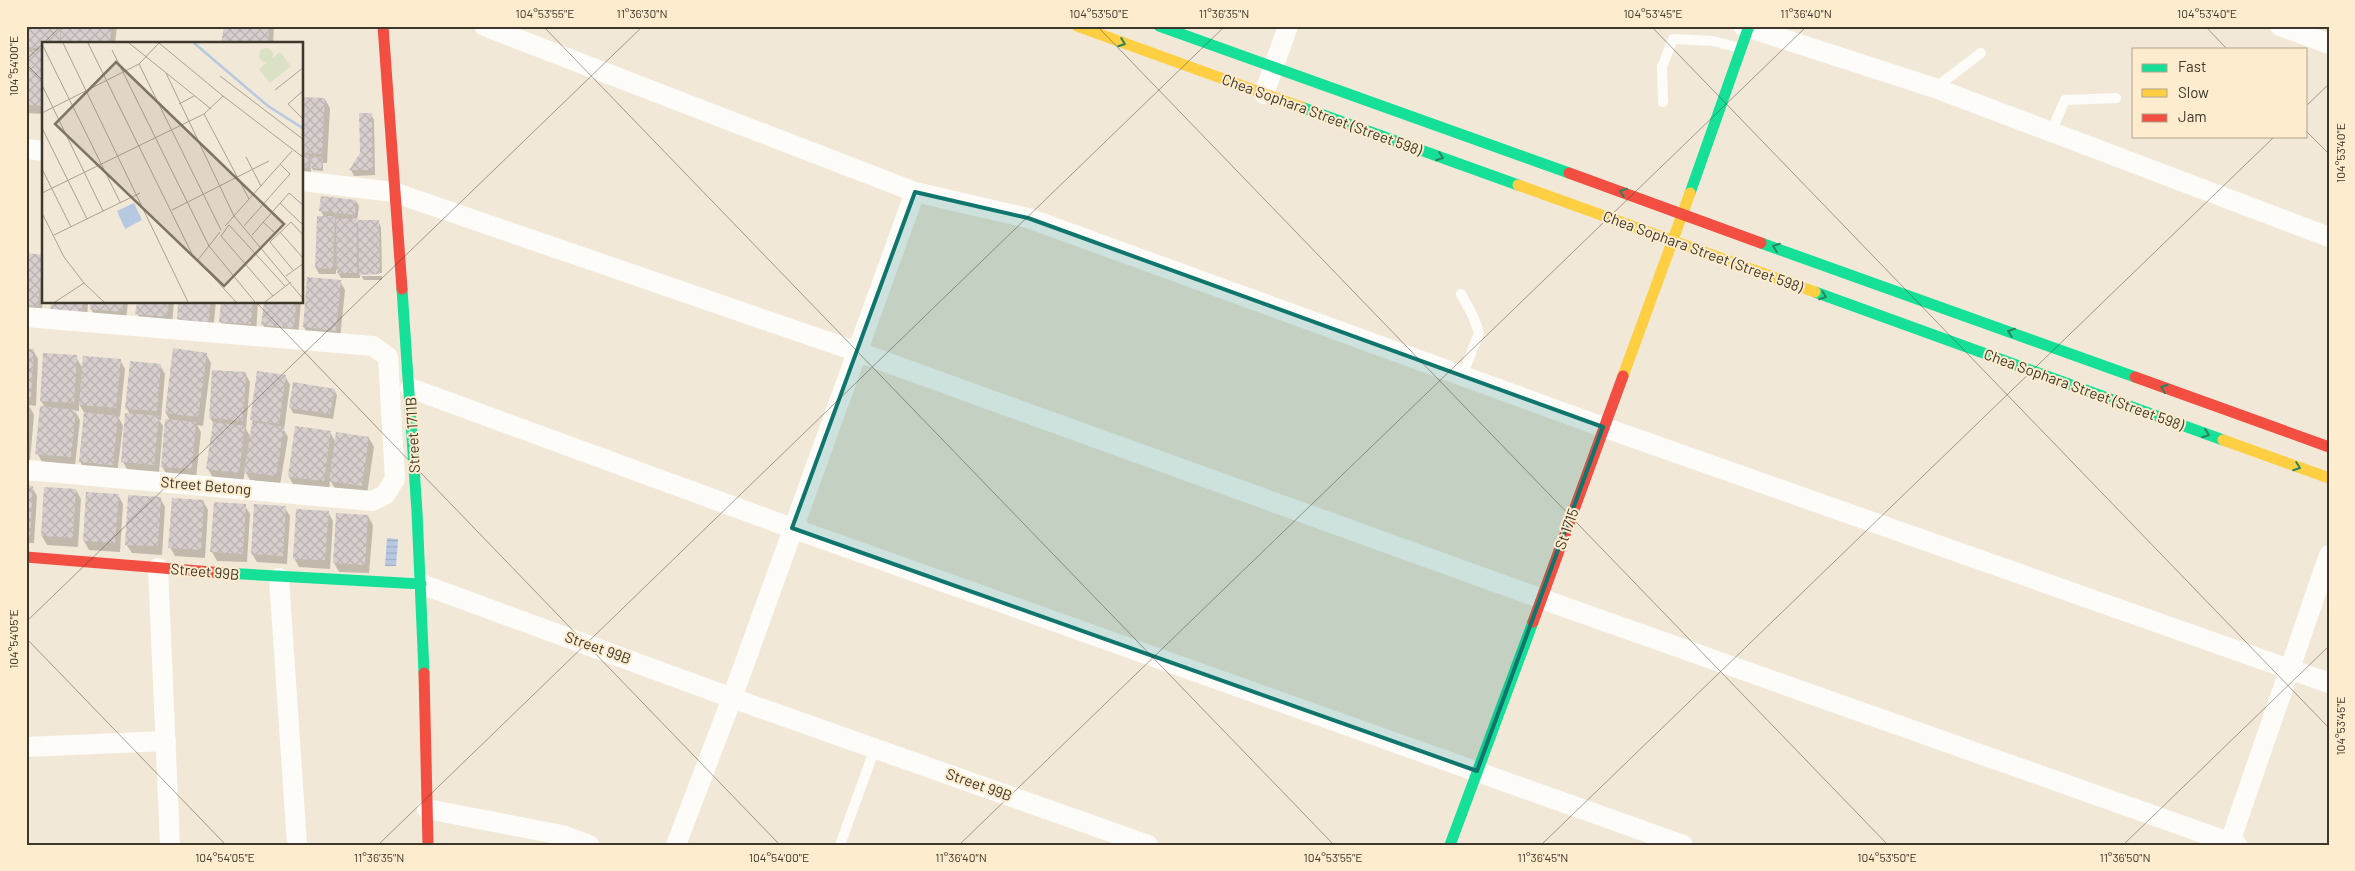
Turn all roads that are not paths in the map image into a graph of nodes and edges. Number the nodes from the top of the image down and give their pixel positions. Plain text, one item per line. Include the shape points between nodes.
1 (384, 26) edge
2 (484, 26) edge
3 (1076, 26) edge
4 (1159, 26) edge
5 (1288, 26) edge
6 (2280, 26) edge
7 (1746, 27) edge
8 (2329, 44) edge
9 (1741, 49) junction
10 (1981, 53) dead end
11 (1274, 68) junction
12 (1935, 88) junction
13 (1264, 94) junction
14 (2116, 98) dead end
15 (1663, 102) dead end
16 (2051, 132) junction
17 (26, 149) edge
18 (42, 151) edge
19 (304, 181) edge
20 (393, 192) junction
21 (915, 192) junction
22 (1683, 214) junction
23 (2329, 237) edge
24 (1673, 242) junction
25 (1461, 294) dead end
26 (26, 317) edge
27 (858, 352) junction
28 (1462, 376) junction
29 (410, 388) junction
30 (1603, 427) junction
31 (2329, 447) edge
32 (26, 470) edge
33 (2329, 478) edge
34 (792, 528) junction
35 (2329, 555) edge
36 (26, 557) edge
37 (158, 568) junction
38 (279, 578) junction
39 (421, 584) junction
40 (1542, 599) junction
41 (2289, 669) junction
42 (2329, 683) edge
43 (732, 698) junction
44 (166, 742) junction
45 (26, 747) edge
46 (875, 748) junction
47 (1476, 771) junction
48 (427, 809) junction
49 (2232, 844) edge
50 (170, 845) edge
51 (297, 845) edge
52 (428, 845) edge
53 (589, 845) edge
54 (676, 845) edge
55 (840, 845) edge
56 (1148, 845) edge
57 (1450, 845) edge
58 (1683, 845) edge

1 - 20 main road, Street 1711B
2 - 21 street
3 -> 13 main road, Chea Sophara Street (Street 598)
4 - 11 main road, Chea Sophara Street (Street 598)
5 - 11 street
6 - 8 street
7 - 9 main road, St 1715
7 - 12 street
9 - 15 lane via 1713,41 1673,39 1662,67
9 - 22 main road, St 1715
10 - 12 lane
11 - 13 street
22 -> 11 main road, Chea Sophara Street (Street 598)
12 - 16 street
13 -> 24 main road, Chea Sophara Street (Street 598)
14 - 16 lane via 2065,100
16 - 23 street
17 - 18 street
19 - 20 street
20 - 27 street
20 - 29 main road, Street 1711B
21 - 27 street
21 - 28 street via 1028,218
22 - 24 main road, St 1715
31 -> 22 main road, Chea Sophara Street (Street 598)
24 - 30 main road, St 1715
24 -> 33 main road, Chea Sophara Street (Street 598)
25 - 28 lane via 1479,333
26 - 32 street, Street Betong via 373,346 388,357 395,479 384,495 372,501
27 - 34 street
27 - 40 street
28 - 30 street
29 - 34 street
29 - 39 main road, Street 1711B
30 - 40 main road, St 1715
30 - 41 street
34 - 43 street
34 - 47 street
35 - 41 street
36 - 37 main road, Street 99B
37 - 38 main road, Street 99B
37 - 44 street
38 - 39 main road, Street 99B
38 - 51 street
39 - 43 street, Street 99B
39 - 48 main road, Street 1711B
40 - 47 main road, St 1715
40 - 49 street
41 - 42 street
41 - 49 street
43 - 46 street, Street 99B
43 - 54 street
44 - 45 street
44 - 50 street
46 - 55 lane
46 - 56 street, Street 99B
47 - 57 main road, St 1715
47 - 58 street
48 - 52 main road, Street 1711B
48 - 53 street via 562,835

